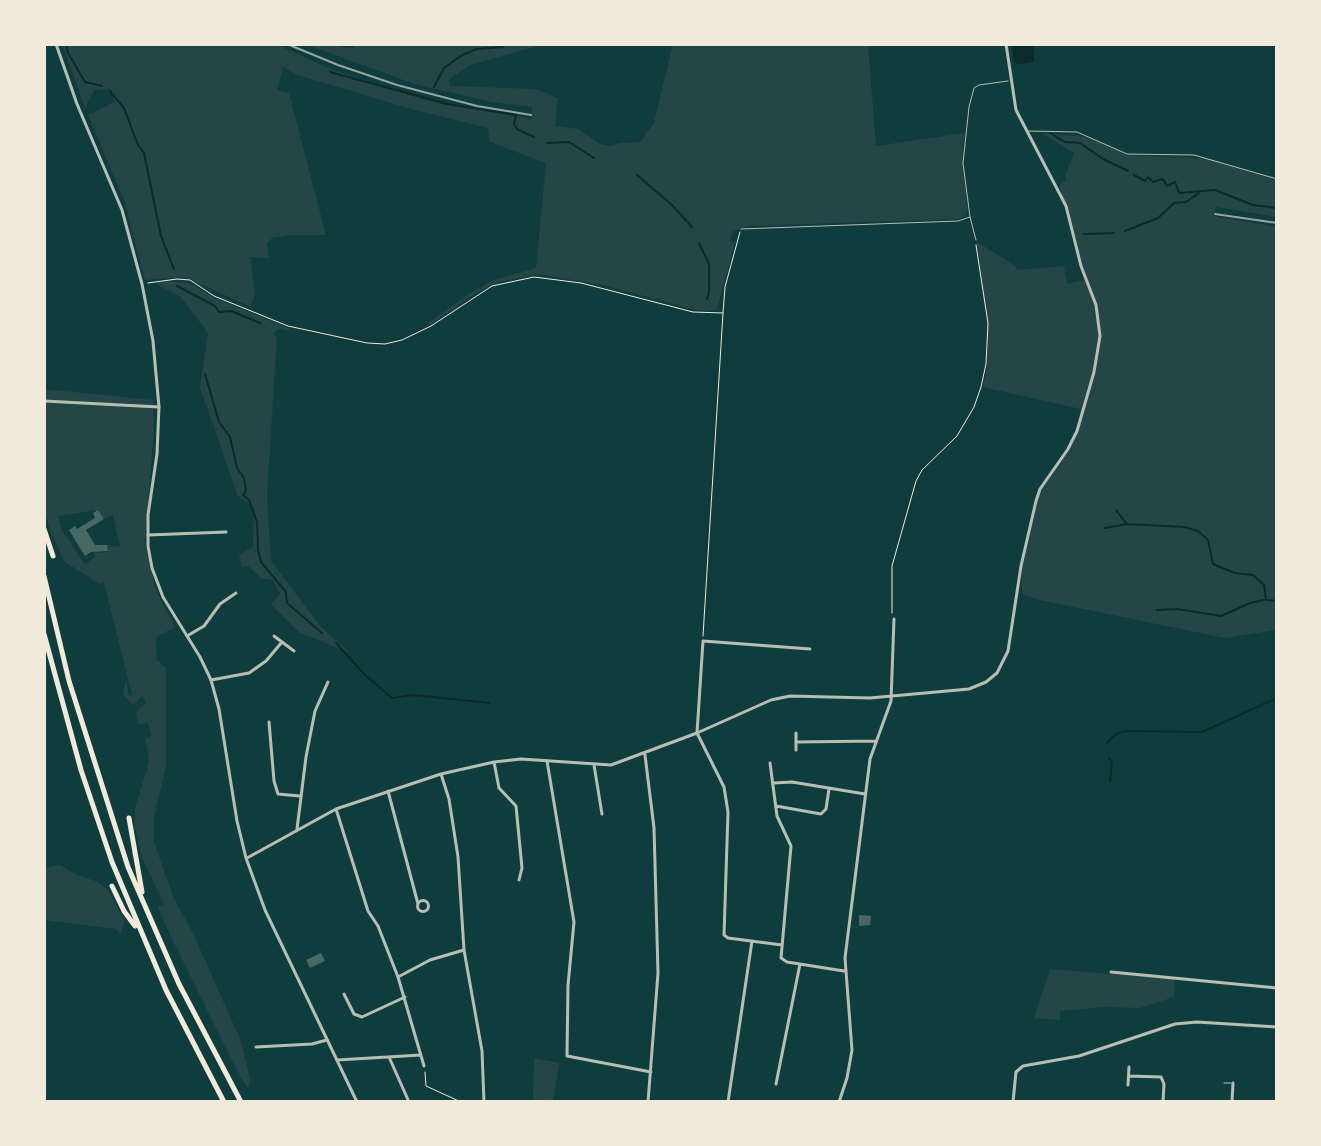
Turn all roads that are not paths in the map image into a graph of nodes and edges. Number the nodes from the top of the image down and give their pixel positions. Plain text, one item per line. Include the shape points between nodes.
1 (56, 44) edge
2 (1006, 44) edge
3 (1011, 80) junction
4 (1025, 131) junction
5 (1277, 179) edge
6 (970, 217) junction
7 (741, 229) road end
8 (976, 240) road end
9 (44, 401) edge
10 (159, 407) junction
11 (44, 529) edge
12 (226, 532) dead end
13 (148, 535) junction
14 (53, 556) dead end
15 (44, 576) edge
16 (236, 593) dead end
17 (894, 619) road end
18 (44, 634) edge
19 (187, 636) junction
20 (274, 636) dead end
21 (282, 642) junction
22 (810, 649) dead end
23 (294, 651) dead end
24 (211, 680) junction
25 (328, 682) dead end
26 (892, 695) junction
27 (269, 722) dead end
28 (697, 733) junction
29 (796, 733) dead end
30 (876, 741) junction
31 (796, 742) junction
32 (796, 750) dead end
33 (645, 754) junction
34 (547, 761) junction
35 (494, 762) junction
36 (770, 763) dead end
37 (594, 765) junction
38 (441, 774) junction
39 (773, 783) junction
40 (829, 789) junction
41 (388, 791) junction
42 (865, 794) junction
43 (300, 796) junction
44 (776, 806) junction
45 (336, 809) junction
46 (602, 814) dead end
47 (129, 818) dead end
48 (297, 829) junction
49 (246, 858) junction
50 (519, 880) dead end
51 (112, 886) dead end
52 (143, 901) junction
53 (418, 904) dead end
54 (141, 934) junction
55 (752, 941) junction
56 (782, 945) junction
57 (464, 950) junction
58 (800, 964) junction
59 (844, 971) junction
60 (1111, 972) dead end
61 (398, 977) junction
62 (1277, 988) edge
63 (344, 994) dead end
64 (405, 997) junction
65 (1277, 1027) edge
66 (327, 1040) junction
67 (256, 1047) dead end
68 (421, 1055) junction
69 (389, 1057) junction
70 (337, 1060) junction
71 (424, 1066) road end
72 (1129, 1067) dead end
73 (651, 1072) junction
74 (1129, 1076) junction
75 (1224, 1083) dead end
76 (1233, 1083) junction
77 (1242, 1083) dead end
78 (776, 1084) dead end
79 (1128, 1085) dead end
80 (224, 1102) edge
81 (241, 1102) edge
82 (357, 1102) edge
83 (409, 1102) edge
84 (484, 1102) edge
85 (648, 1102) edge
86 (728, 1102) edge
87 (839, 1102) edge
88 (1013, 1102) edge
89 (1163, 1102) edge
90 (1232, 1102) edge

1 - 10 street via 113,185 142,284 156,356
2 - 3 street
3 - 4 street
3 - 6 lane via 979,85 973,93 963,149
4 - 5 lane via 1077,132 1127,154 1194,155
4 - 26 street via 1066,206 1096,305 1100,336 1094,372 1073,440 1036,501 1003,666 969,689
6 - 7 lane
6 - 8 lane
9 - 10 street
10 - 13 street
11 - 14 highway
12 - 13 street
13 - 19 street via 158,586
15 - 52 highway via 90,754
16 - 19 street
17 - 26 street
18 - 54 highway via 81,770
19 - 24 street
20 - 21 street
21 - 23 street
21 - 24 street via 249,673
22 - 28 street via 703,641
24 - 49 street
25 - 43 street via 315,711
26 - 28 street via 790,696
26 - 30 street
27 - 43 street via 278,794
28 - 33 street
28 - 55 street via 727,798 724,935
29 - 31 street
30 - 31 street
30 - 42 street
31 - 32 street
33 - 37 street
33 - 73 street via 654,828 658,973
34 - 35 street
34 - 37 street
34 - 73 street via 573,906 567,1056
35 - 38 street
35 - 50 street via 499,788 516,806
36 - 39 street
37 - 46 street
38 - 41 street
38 - 57 street via 458,857
39 - 40 street
39 - 44 street
40 - 42 street
40 - 44 street via 821,814
41 - 45 street
41 - 53 street
42 - 59 street
43 - 48 street
44 - 56 street via 791,851
45 - 48 street
45 - 61 street via 368,911
47 - 52 highway
48 - 49 street
49 - 66 street via 272,927
51 - 54 highway
52 - 81 highway via 179,984
54 - 80 highway
55 - 56 street
55 - 86 street
56 - 58 street via 783,960
57 - 61 street
57 - 84 street via 482,1051
58 - 59 street
58 - 78 street
59 - 87 street via 852,1050
60 - 62 street
61 - 64 street
63 - 64 street via 354,1014 362,1017
64 - 68 street
65 - 88 street via 1175,1024 1079,1056 1023,1066 1016,1072
66 - 67 street
66 - 70 street
68 - 69 street
68 - 71 street
69 - 70 street
69 - 83 street
70 - 82 street
72 - 74 street
73 - 85 street
74 - 79 street
74 - 89 street via 1161,1077
75 - 76 lane
76 - 77 lane
76 - 90 street

